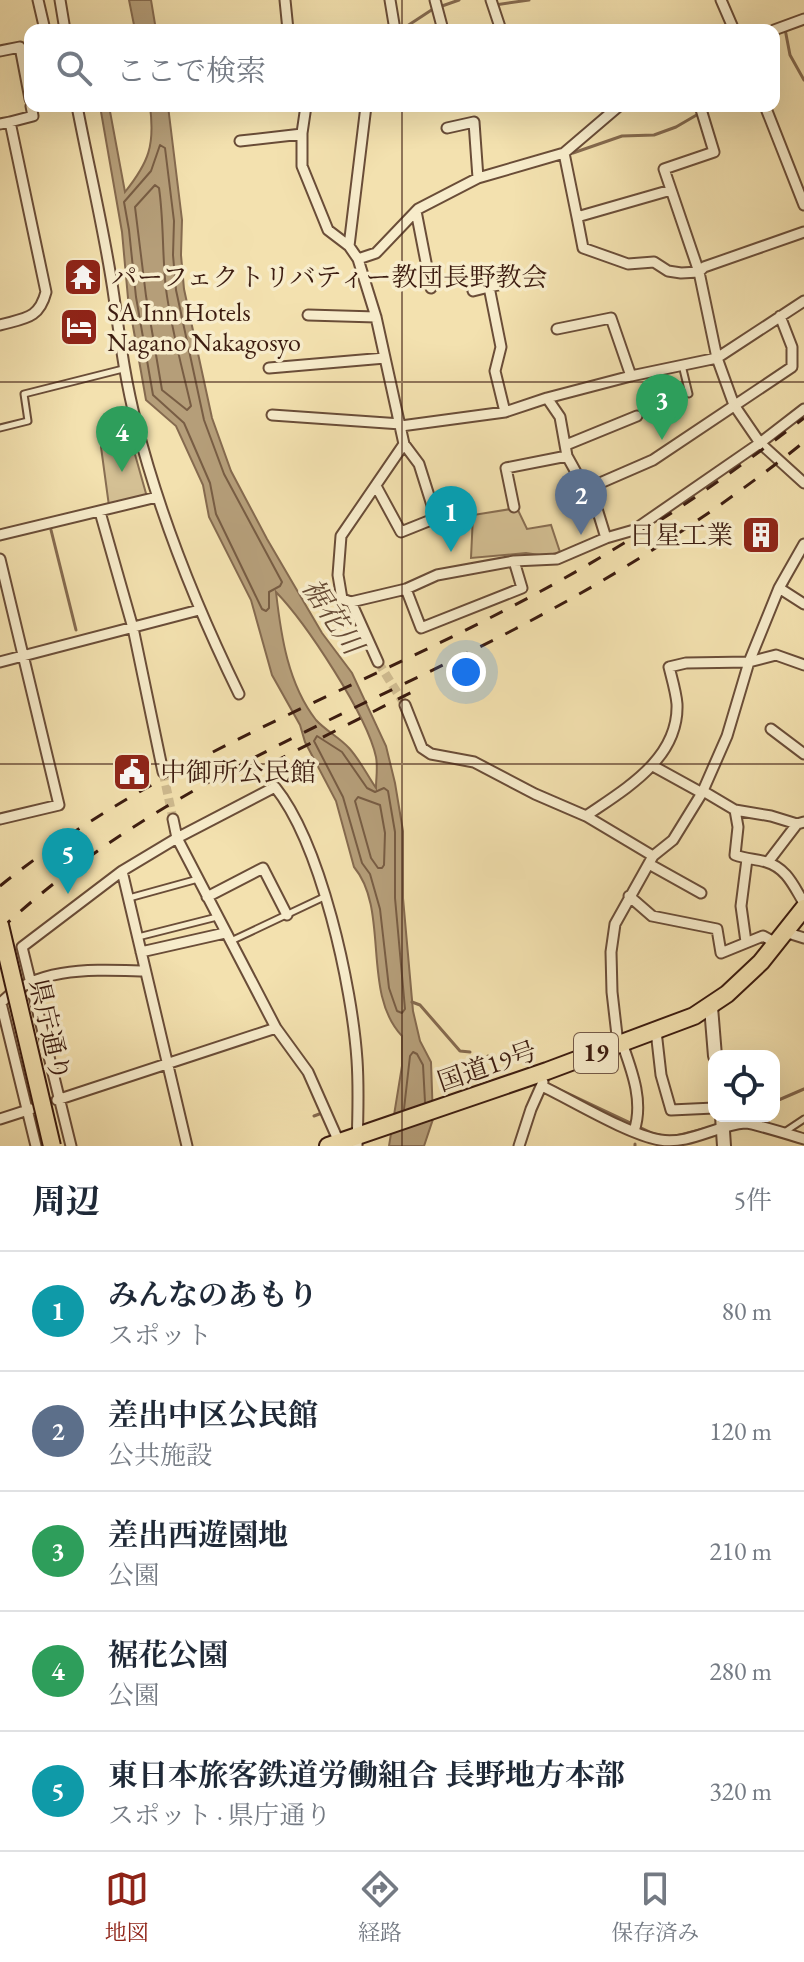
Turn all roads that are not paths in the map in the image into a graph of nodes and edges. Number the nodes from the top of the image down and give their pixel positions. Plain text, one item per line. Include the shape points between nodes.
1 (38, 0) edge
2 (60, 0) edge
3 (285, 0) edge
4 (390, 0) edge
5 (435, 0) edge
6 (491, 0) edge
7 (721, 0) edge
8 (804, 19) edge
9 (44, 24) edge
10 (64, 24) edge
11 (287, 24) edge
12 (394, 24) edge
13 (441, 24) edge
14 (499, 24) edge
15 (731, 24) edge
16 (780, 28) edge
17 (0, 51) edge
18 (24, 68) edge
19 (32, 112) edge
20 (78, 112) edge
21 (305, 112) edge
22 (365, 112) edge
23 (612, 112) edge
24 (702, 112) edge
25 (767, 112) edge
26 (5, 123) edge
27 (447, 128) dead end
28 (302, 134) junction
29 (246, 137) dead end
30 (564, 153) junction
31 (478, 178) junction
32 (671, 190) junction
33 (804, 205) edge
34 (416, 211) junction
35 (577, 217) junction
36 (804, 232) edge
37 (349, 246) junction
38 (358, 259) junction
39 (699, 272) junction
40 (507, 283) dead end
41 (489, 287) junction
42 (431, 288) dead end
43 (473, 291) dead end
44 (804, 301) edge
45 (308, 315) dead end
46 (780, 316) junction
47 (376, 317) junction
48 (0, 325) edge
49 (557, 329) dead end
50 (385, 358) junction
51 (717, 358) junction
52 (682, 365) junction
53 (269, 368) dead end
54 (123, 369) junction
55 (631, 376) junction
56 (689, 394) dead end
57 (547, 398) junction
58 (734, 405) junction
59 (804, 409) edge
60 (505, 412) junction
61 (272, 415) dead end
62 (637, 416) dead end
63 (401, 425) junction
64 (0, 428) edge
65 (760, 443) junction
66 (404, 444) junction
67 (566, 445) junction
68 (567, 456) junction
69 (804, 483) edge
70 (376, 486) junction
71 (584, 490) junction
72 (157, 497) junction
73 (514, 507) dead end
74 (100, 512) junction
75 (0, 535) edge
76 (606, 538) junction
77 (804, 544) edge
78 (0, 559) edge
79 (514, 561) junction
80 (779, 588) junction
81 (406, 589) junction
82 (351, 602) junction
83 (804, 604) edge
84 (199, 610) junction
85 (133, 628) junction
86 (25, 656) junction
87 (0, 662) edge
88 (378, 662) tunnel mouth
89 (749, 662) junction
90 (804, 665) edge
91 (239, 694) dead end
92 (405, 705) tunnel mouth
93 (771, 729) dead end
94 (804, 754) edge
95 (653, 766) junction
96 (163, 772) tunnel mouth
97 (702, 792) junction
98 (735, 810) junction
99 (586, 816) junction
100 (0, 819) edge
101 (173, 819) tunnel mouth
102 (801, 823) edge
103 (177, 838) junction
104 (747, 859) junction
105 (651, 860) junction
106 (768, 862) junction
107 (122, 871) junction
108 (198, 879) junction
109 (701, 893) dead end
110 (629, 896) junction
111 (207, 897) junction
112 (324, 897) junction
113 (129, 898) junction
114 (804, 906) edge
115 (287, 915) junction
116 (217, 917) junction
117 (0, 925) edge
118 (138, 937) junction
119 (227, 938) junction
120 (781, 938) junction
121 (804, 938) edge
122 (746, 942) junction
123 (141, 952) junction
124 (145, 971) junction
125 (30, 982) junction
126 (0, 1004) edge
127 (711, 1007) junction
128 (276, 1028) junction
129 (656, 1031) junction
130 (620, 1044) junction
131 (715, 1050) edge
132 (167, 1064) junction
133 (544, 1078) junction
134 (58, 1100) junction
135 (708, 1108) edge
136 (29, 1110) junction
137 (0, 1119) edge
138 (804, 1119) edge
139 (722, 1123) edge
140 (635, 1128) junction
141 (782, 1134) junction
142 (360, 1138) edge
143 (804, 1139) edge
144 (334, 1144) edge
145 (36, 1146) edge
146 (52, 1146) edge
147 (71, 1146) edge
148 (187, 1146) edge
149 (519, 1146) edge
150 (724, 1146) edge

1 - 9 street
2 - 10 street
3 - 11 street
4 - 12 street
5 - 13 street
6 - 14 street
7 - 15 street
8 - 16 street
17 - 18 street via 20,47
19 - 26 street via 33,116
20 - 54 street
21 - 28 street
22 - 37 street
23 - 30 street
24 - 32 street via 714,152 664,169
25 - 33 street
26 - 48 street via 46,292 42,309
27 - 31 street via 474,122
28 - 29 street
28 - 37 street via 302,166 328,230
30 - 31 street
30 - 35 street
31 - 34 street
32 - 35 street
32 - 39 street
34 - 38 street via 376,253
34 - 42 street
35 - 39 street via 583,248 628,264 654,262 668,271
36 - 39 street
37 - 38 street
38 - 47 street
39 - 51 street
40 - 41 street
41 - 43 street
41 - 60 street via 501,347 495,371
44 - 46 street
45 - 47 street
46 - 51 street
46 - 58 street via 792,347 792,367
47 - 50 street
49 - 55 street via 611,318
50 - 53 street
50 - 63 street
51 - 52 street
51 - 58 street
52 - 55 street
52 - 56 lane
54 - 64 lane via 24,394 28,421
54 - 72 street
55 - 57 street
57 - 60 street
57 - 67 street via 560,417
58 - 65 street
58 - 71 street via 653,460
59 - 65 street
60 - 63 street
61 - 63 street
62 - 67 street
63 - 66 street
65 - 69 street
65 - 76 street via 634,530
66 - 70 street
66 - 70 street via 419,464 436,518 401,532
67 - 68 street
68 - 71 street
68 - 73 street via 506,468
70 - 82 street via 341,536 338,575 342,599
71 - 76 street
72 - 74 street
72 - 84 street
74 - 75 street
74 - 85 street
76 - 79 street via 557,559
77 - 80 street
78 - 86 street
79 - 81 street via 437,575
79 - 81 street via 522,588 421,628
80 - 83 street
80 - 89 street
81 - 82 street
82 - 88 street
84 - 85 street
84 - 91 street
85 - 86 street
85 - 96 street
86 - 87 street
86 - 100 street via 59,805
89 - 90 street via 776,655
89 - 95 street via 669,667 676,721
89 - 97 street via 727,736
92 - 99 street via 422,748 431,754 474,762
93 - 94 street
95 - 97 street
95 - 99 street
97 - 98 street
97 - 105 street via 673,840
98 - 102 street
98 - 104 street via 734,851
99 - 105 street
101 - 103 street
102 - 106 street
103 - 107 street
103 - 108 street
103 - 112 street via 275,787 288,803
104 - 106 street
104 - 122 street via 741,906
105 - 109 street
105 - 110 street
106 - 114 street via 790,877
107 - 113 street
107 - 125 street via 22,947
108 - 111 street
108 - 113 lane
110 - 122 street via 652,916 717,929 721,953
110 - 130 street via 615,924 611,952
111 - 115 street via 263,868
111 - 116 street
112 - 115 lane
112 - 142 street via 350,1009
113 - 118 street
114 - 120 highway, 国道19号 / 19
115 - 119 lane
116 - 118 lane
116 - 119 street
117 - 146 highway, 県庁通り, bridge
118 - 123 street
119 - 123 street
119 - 128 street
120 - 121 street
120 - 122 street via 763,936
120 - 127 highway, 国道19号 / 19
123 - 124 street
124 - 125 street via 88,970
124 - 132 street
125 - 126 street
125 - 134 street
126 - 136 street
127 - 129 highway, 国道19号 / 19
127 - 131 street
128 - 132 street
128 - 144 street via 308,1072
129 - 130 highway, 国道19号 / 19
129 - 135 street via 671,1110
130 - 133 highway, 国道19号 / 19
130 - 140 street via 637,1092
132 - 134 street
132 - 148 street
133 - 140 street
133 - 142 highway, 国道19号 / 19 via 479,1094
133 - 149 street
134 - 147 street
136 - 137 street
136 - 145 street
138 - 141 lane
139 - 140 street via 670,1141
139 - 141 street via 746,1123
139 - 150 street
141 - 143 street
142 - 144 highway, 国道19号 / 19

